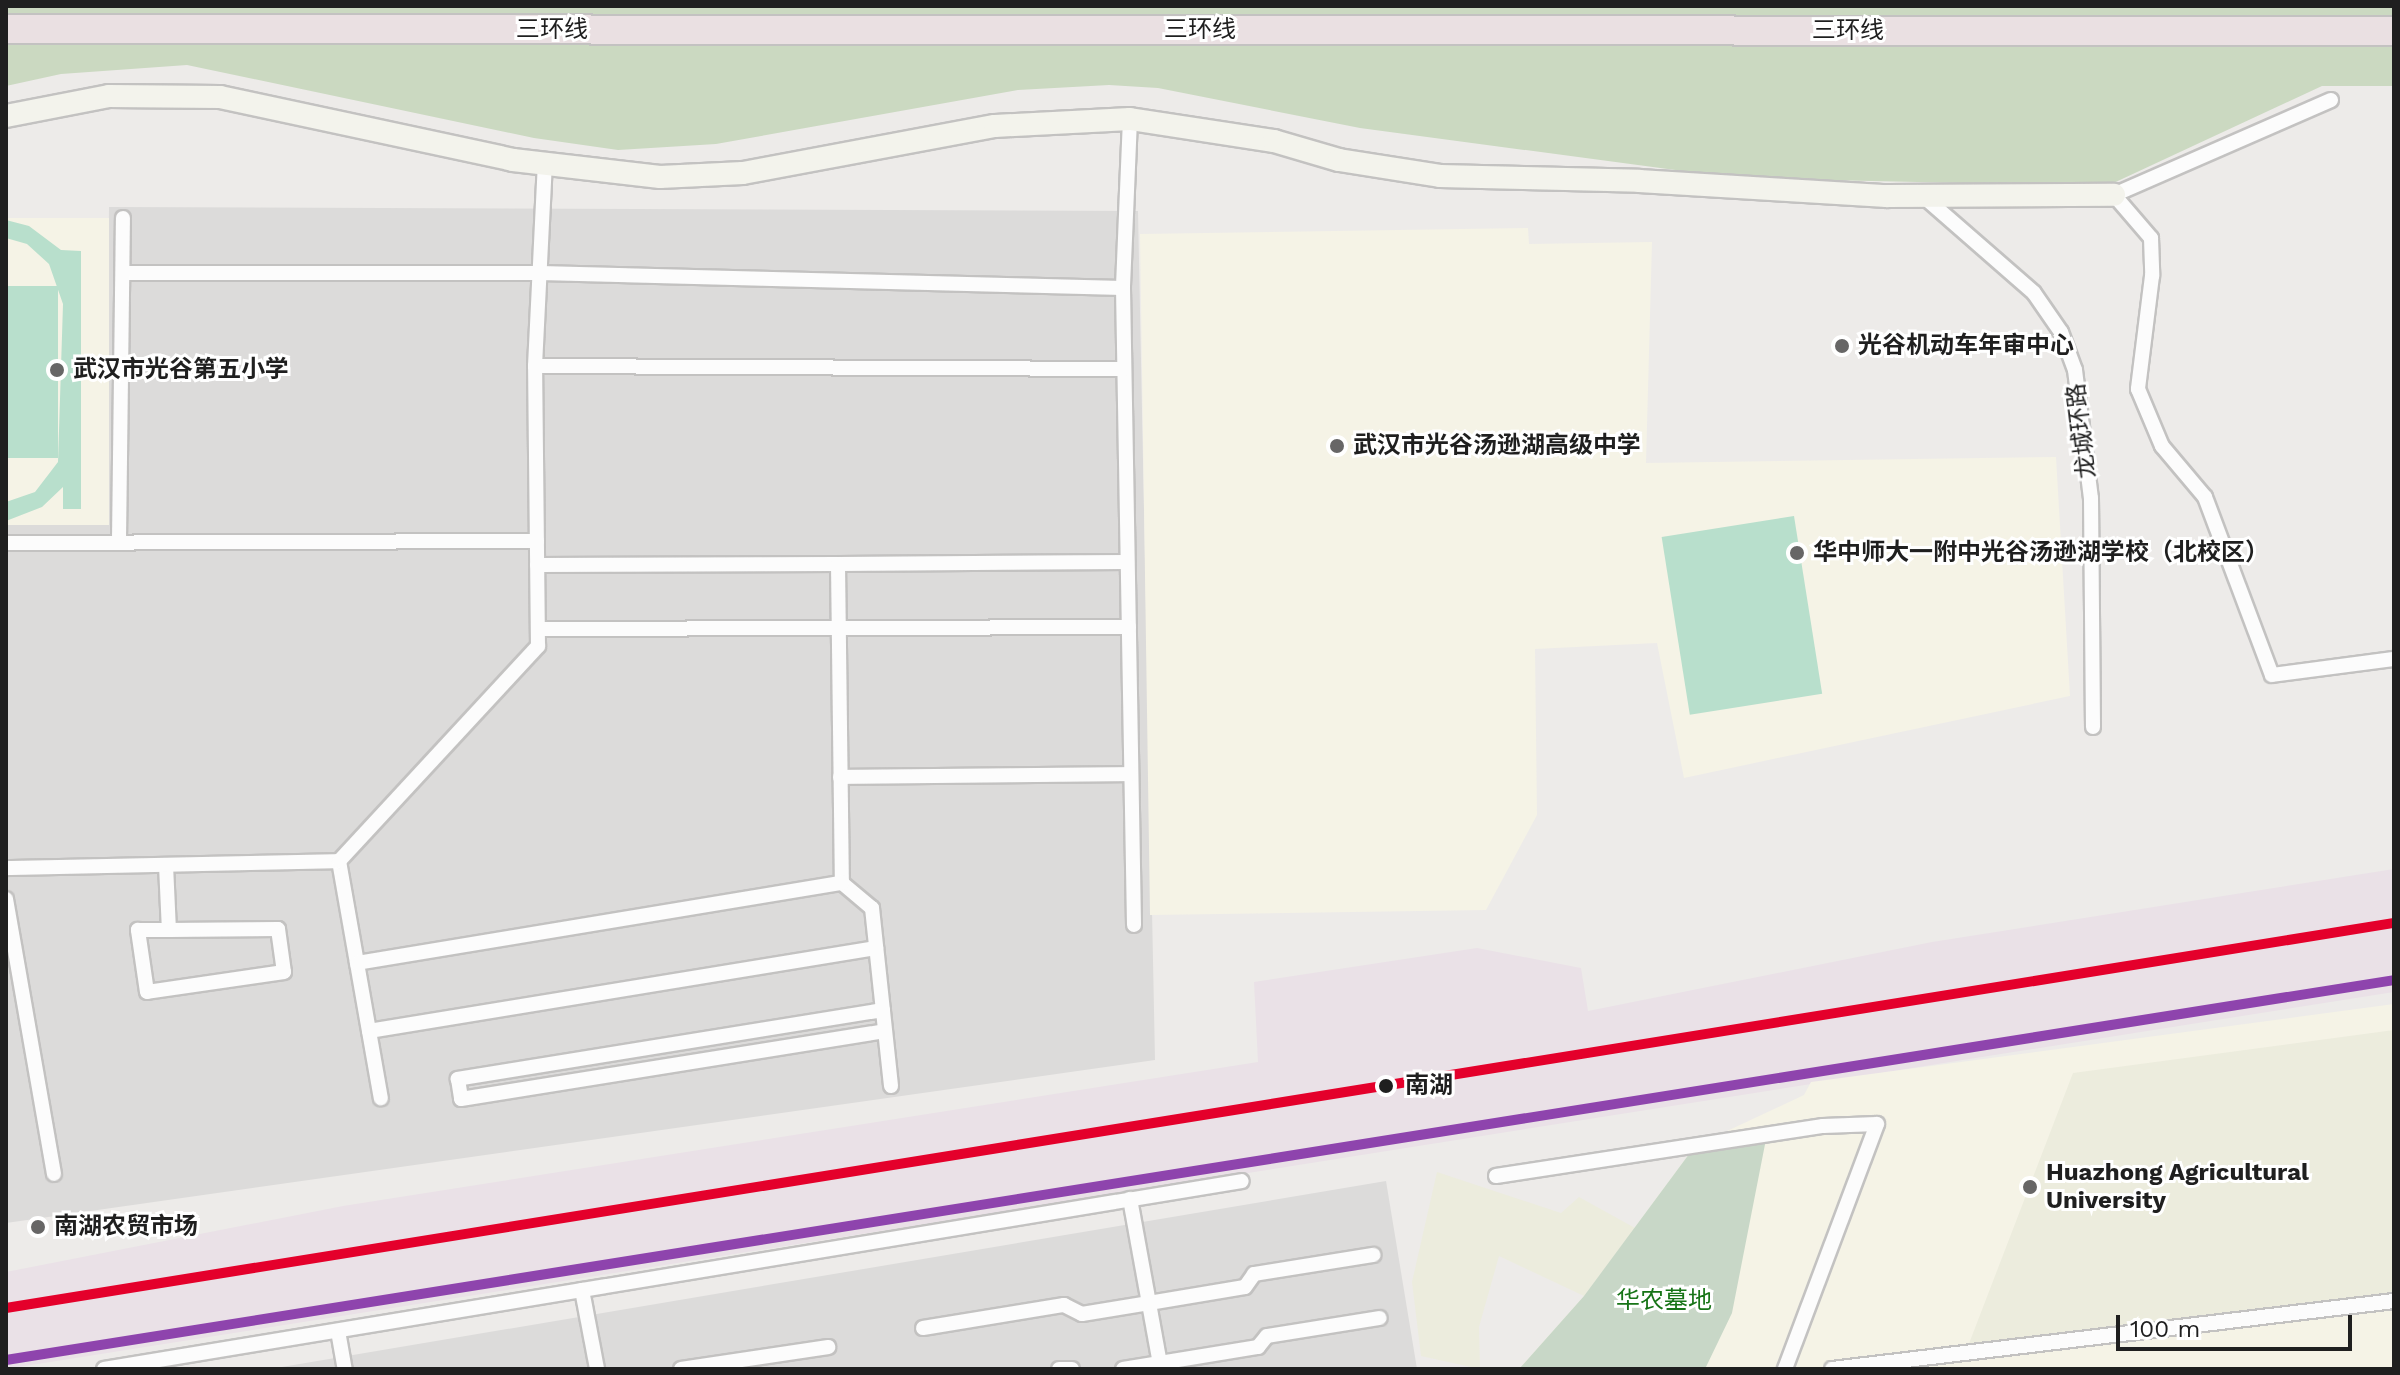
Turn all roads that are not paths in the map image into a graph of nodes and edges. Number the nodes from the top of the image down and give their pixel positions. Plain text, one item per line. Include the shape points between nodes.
1 (6, 29) edge
2 (2394, 31) edge
3 (2331, 100) dead end
4 (6, 116) edge
5 (1130, 119) junction
6 (545, 165) junction
7 (2114, 195) junction
8 (1923, 196) junction
9 (123, 218) dead end
10 (123, 273) junction
11 (540, 273) junction
12 (1123, 288) junction
13 (535, 366) junction
14 (1124, 369) junction
15 (119, 540) junction
16 (537, 541) junction
17 (6, 543) edge
18 (1127, 562) junction
19 (838, 564) junction
20 (537, 565) junction
21 (839, 627) junction
22 (1129, 627) junction
23 (538, 629) junction
24 (2394, 659) edge
25 (2093, 727) dead end
26 (1131, 774) junction
27 (840, 777) junction
28 (339, 861) junction
29 (166, 865) junction
30 (6, 868) edge
31 (842, 883) junction
32 (6, 899) edge
33 (1134, 925) dead end
34 (169, 930) junction
35 (10, 944) edge
36 (876, 948) junction
37 (357, 963) junction
38 (883, 1010) junction
39 (369, 1031) junction
40 (885, 1031) junction
41 (696, 1040) junction
42 (699, 1061) junction
43 (891, 1086) dead end
44 (381, 1098) dead end
45 (54, 1174) dead end
46 (1496, 1176) dead end
47 (1242, 1181) dead end
48 (1130, 1199) junction
49 (1373, 1255) dead end
50 (582, 1290) junction
51 (2394, 1301) edge
52 (1149, 1303) junction
53 (1380, 1318) dead end
54 (923, 1328) dead end
55 (338, 1331) junction
56 (828, 1347) dead end
57 (1161, 1366) edge
58 (104, 1369) edge
59 (345, 1369) edge
60 (597, 1369) edge
61 (681, 1369) edge
62 (1059, 1369) edge
63 (1072, 1369) edge
64 (1123, 1369) edge
65 (1785, 1369) edge
66 (1832, 1369) edge

1 - 2 highway, 三环线
3 - 7 street
4 - 6 street via 109,96 220,97
5 - 6 street via 995,126 712,176 633,176
5 - 8 street via 1274,141 1339,160 1440,176
5 - 12 street
6 - 11 street
7 - 8 street
7 - 24 street via 2151,238 2152,276 2138,389 2162,446 2205,497 2272,675
8 - 25 street, 龙城环路 via 2034,293 2061,332 2075,370 2091,498
9 - 10 street
10 - 11 street
10 - 15 street
11 - 12 street
11 - 13 street
12 - 14 street
13 - 14 street
13 - 16 street
14 - 18 street
15 - 16 street
15 - 17 street
16 - 20 street
18 - 19 street
18 - 22 street
19 - 20 street
19 - 21 street
20 - 23 street
21 - 22 street
21 - 23 street
21 - 27 street
22 - 26 street
23 - 28 street via 538,646
26 - 27 street
26 - 33 street
27 - 31 street
28 - 29 street
28 - 37 street
29 - 30 street
29 - 34 street
31 - 36 street via 872,908
31 - 37 street
32 - 35 street
34 - 34 street via 278,929 284,972 147,992 138,930
35 - 45 street
36 - 38 street
36 - 39 street
37 - 39 street
38 - 40 street
38 - 41 street
39 - 44 street
40 - 42 street
40 - 43 street
41 - 42 street
41 - 42 street via 458,1079 461,1099
46 - 65 street via 1823,1126 1877,1124
47 - 48 street
48 - 50 street
48 - 52 street
49 - 52 street via 1254,1274 1245,1287
50 - 55 street
50 - 60 street
51 - 66 street
52 - 54 street via 1082,1314 1064,1305
52 - 57 street
53 - 57 street via 1267,1336 1258,1347
55 - 58 street
55 - 59 street
56 - 61 street
57 - 64 street
62 - 63 street

